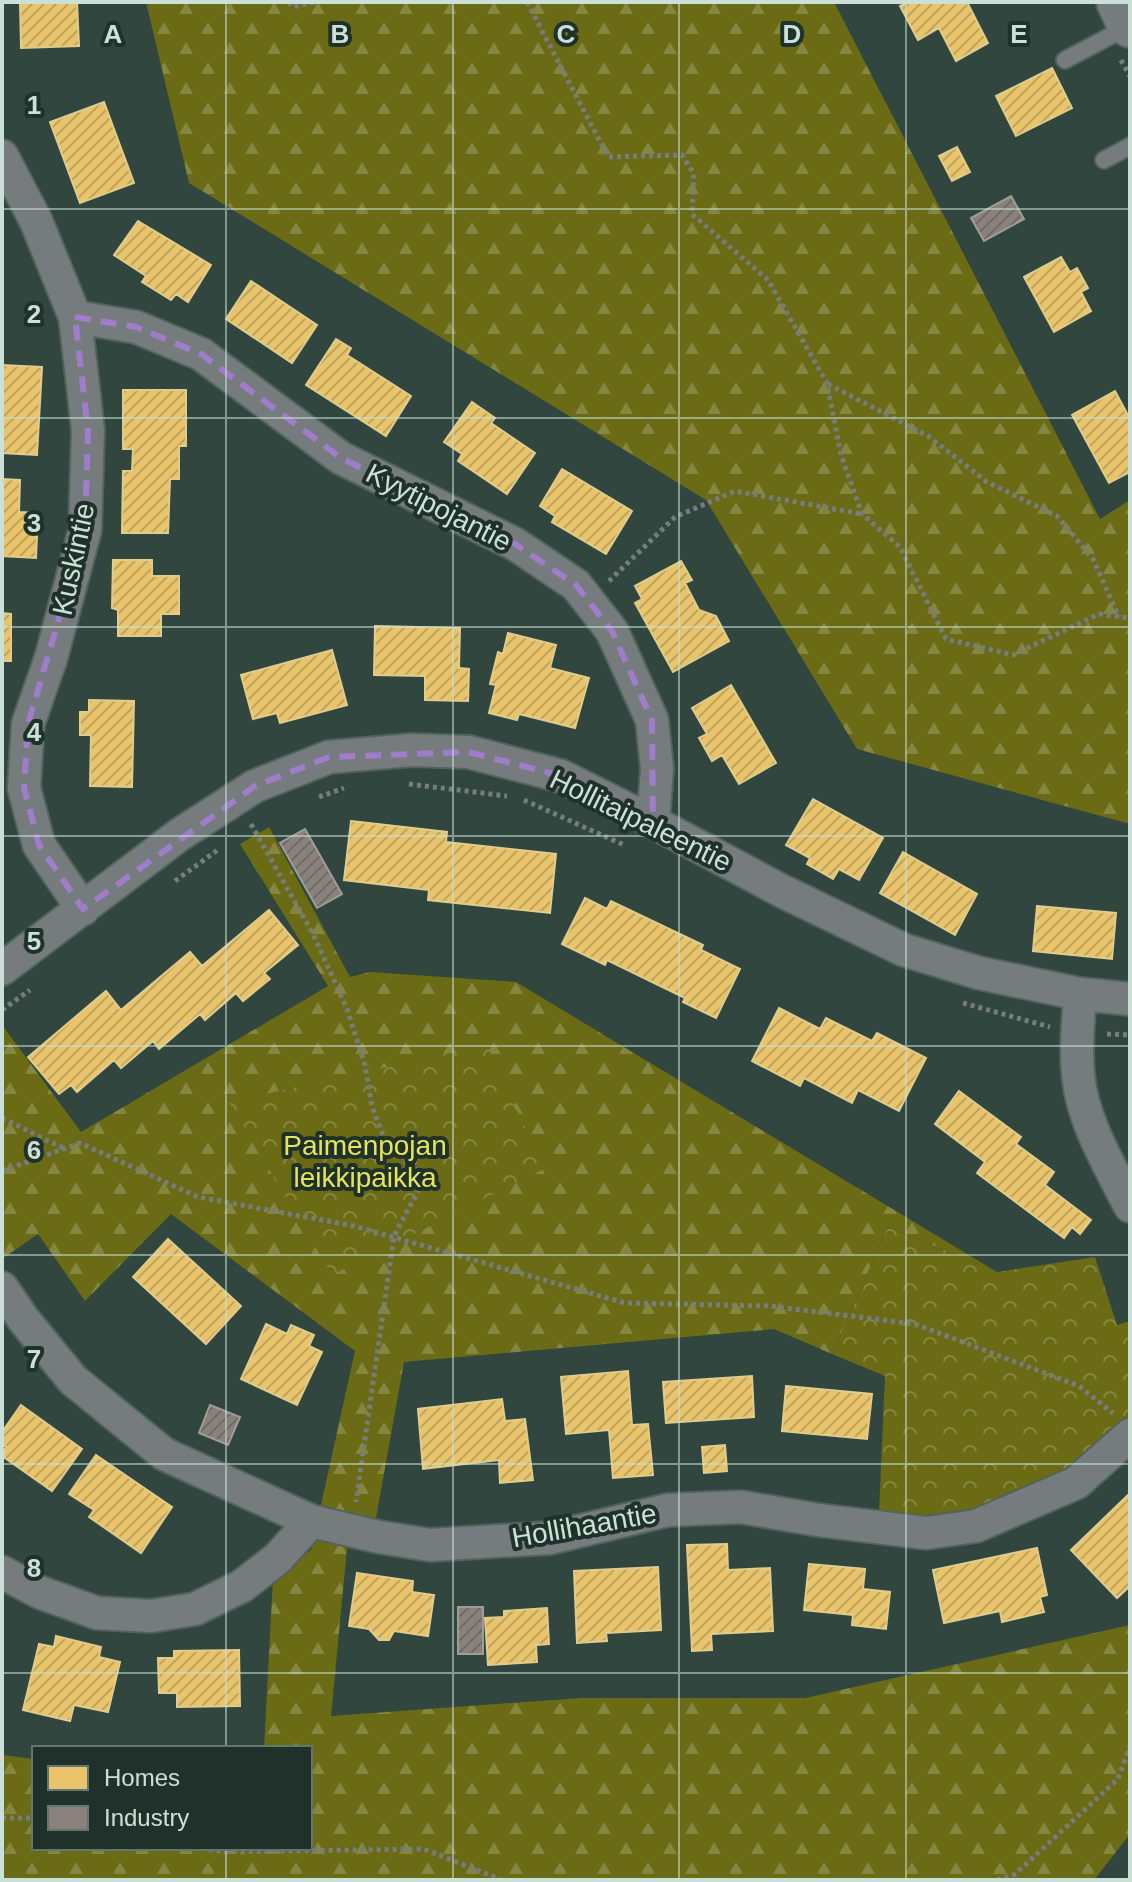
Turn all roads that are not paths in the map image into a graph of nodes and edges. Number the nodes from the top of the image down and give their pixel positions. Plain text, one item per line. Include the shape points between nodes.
1 (1119, 2) edge
2 (1130, 25) edge
3 (1065, 60) dead end
4 (1130, 146) edge
5 (2, 156) edge
6 (1104, 160) dead end
7 (75, 317) junction
8 (653, 822) junction
9 (83, 909) junction
10 (2, 969) edge
11 (1080, 994) junction
12 (1130, 999) edge
13 (1130, 1206) edge
14 (2, 1288) edge
15 (1125, 1426) edge
16 (311, 1521) junction
17 (2, 1572) edge

1 - 2 main road
2 - 3 lane
4 - 6 lane
5 - 7 street, Kuskintie via 36,221
7 - 8 street, Kyytipojantie via 136,327 201,354 341,458 515,544 576,585 612,631 652,720 657,769
7 - 9 street, Kuskintie via 88,431 85,530 28,724 24,788 39,845
8 - 9 street, Hollitaipaleentie via 561,776 469,752 412,750 329,757 255,786 179,835
8 - 11 street, Hollitaipaleentie via 904,950 979,973
9 - 10 street, Hollitaipaleentie
11 - 12 street, Hollitaipaleentie
11 - 13 street via 1081,1093
14 - 16 street, Hollihaantie via 73,1380 164,1454
15 - 16 street, Hollihaantie via 1076,1483 976,1526 926,1533 741,1507 668,1510 550,1538 430,1545
16 - 17 street via 278,1558 242,1586 195,1609 151,1616 97,1613

